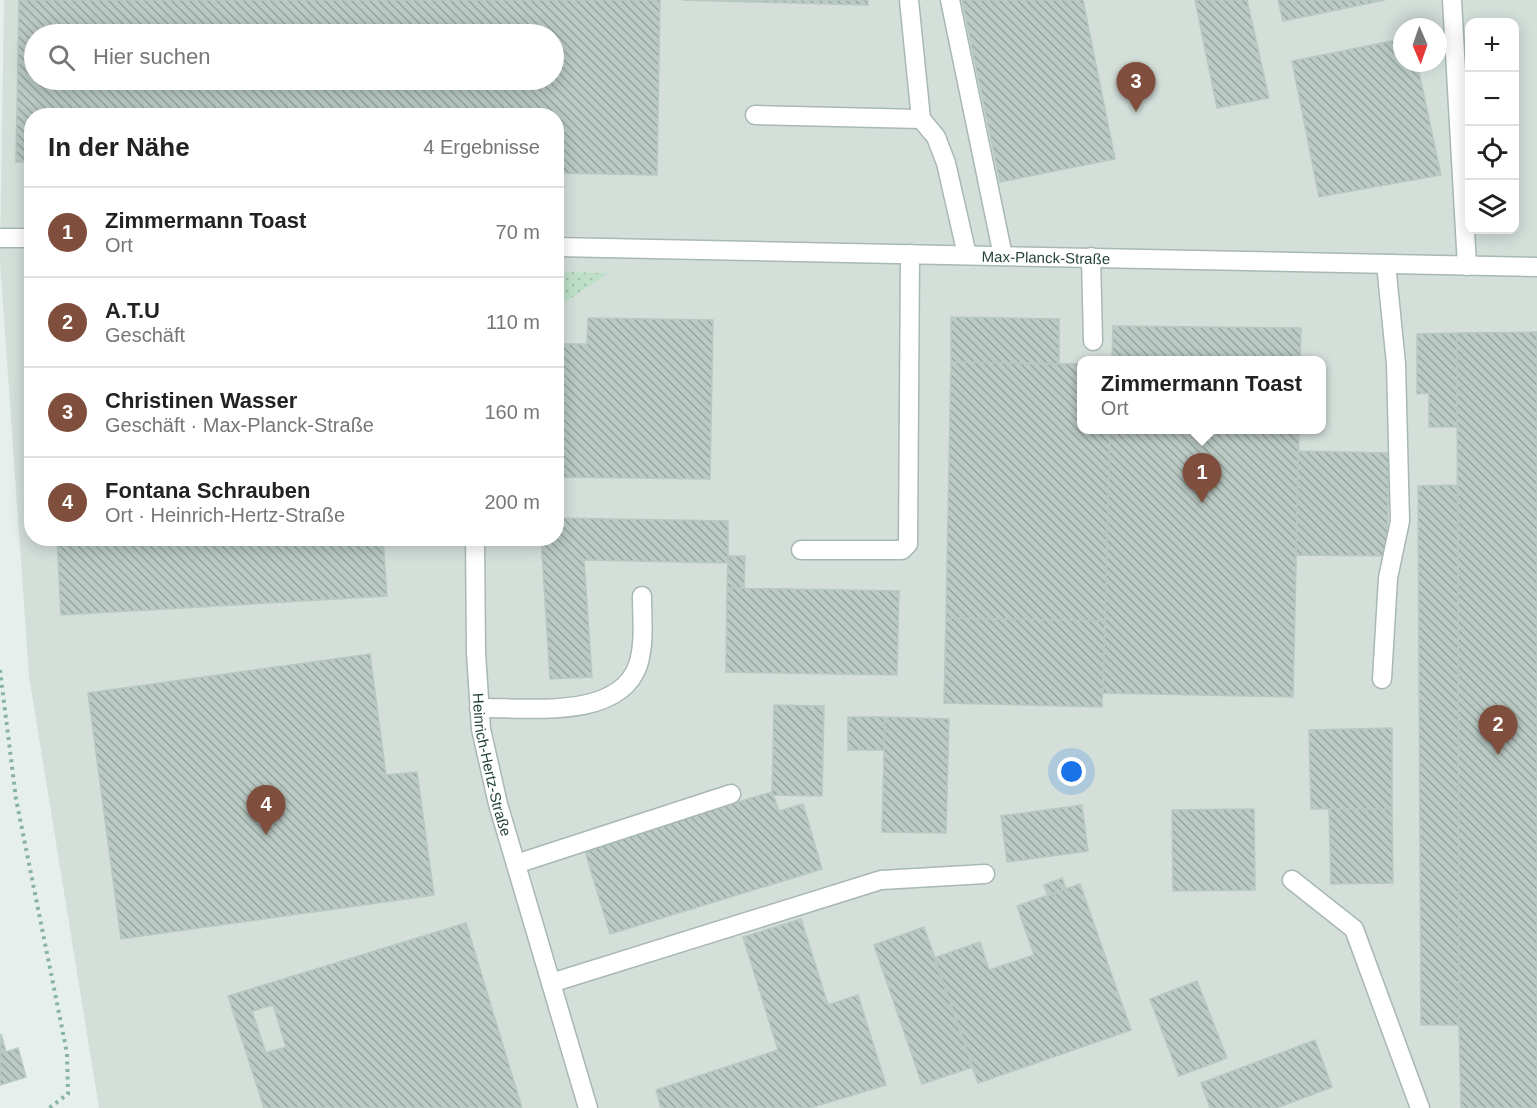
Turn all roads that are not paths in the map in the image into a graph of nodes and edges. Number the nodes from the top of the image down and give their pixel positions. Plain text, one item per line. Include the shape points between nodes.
1 (909, 0) edge
2 (950, 0) edge
3 (1452, 0) edge
4 (755, 115) dead end
5 (921, 119) junction
6 (0, 238) edge
7 (24, 238) edge
8 (564, 247) edge
9 (910, 254) junction
10 (967, 255) junction
11 (1003, 256) junction
12 (1091, 257) junction
13 (1386, 264) junction
14 (1467, 266) junction
15 (1537, 267) edge
16 (1093, 340) dead end
17 (475, 546) edge
18 (801, 550) dead end
19 (642, 596) dead end
20 (1382, 679) dead end
21 (479, 708) junction
22 (731, 794) dead end
23 (516, 864) junction
24 (985, 874) dead end
25 (1292, 880) dead end
26 (551, 983) junction
27 (588, 1108) edge
28 (1420, 1108) edge

1 - 5 street
2 - 11 street
3 - 14 street
4 - 5 street
5 - 10 street via 936,137 946,163
6 - 7 street
8 - 9 street, Max-Planck-Straße
9 - 10 street, Max-Planck-Straße
9 - 18 street via 908,544 902,550
10 - 11 street, Max-Planck-Straße
11 - 12 street, Max-Planck-Straße
12 - 13 street, Max-Planck-Straße
12 - 16 street
13 - 14 street, Max-Planck-Straße
13 - 20 street via 1396,364 1400,521 1388,578
14 - 15 street, Max-Planck-Straße
17 - 21 street, Heinrich-Hertz-Straße
19 - 21 street via 638,667 614,696 594,705
21 - 23 street, Heinrich-Hertz-Straße via 498,804
22 - 23 street
23 - 26 street, Heinrich-Hertz-Straße
24 - 26 street via 881,880
25 - 28 street via 1354,929
26 - 27 street, Heinrich-Hertz-Straße

